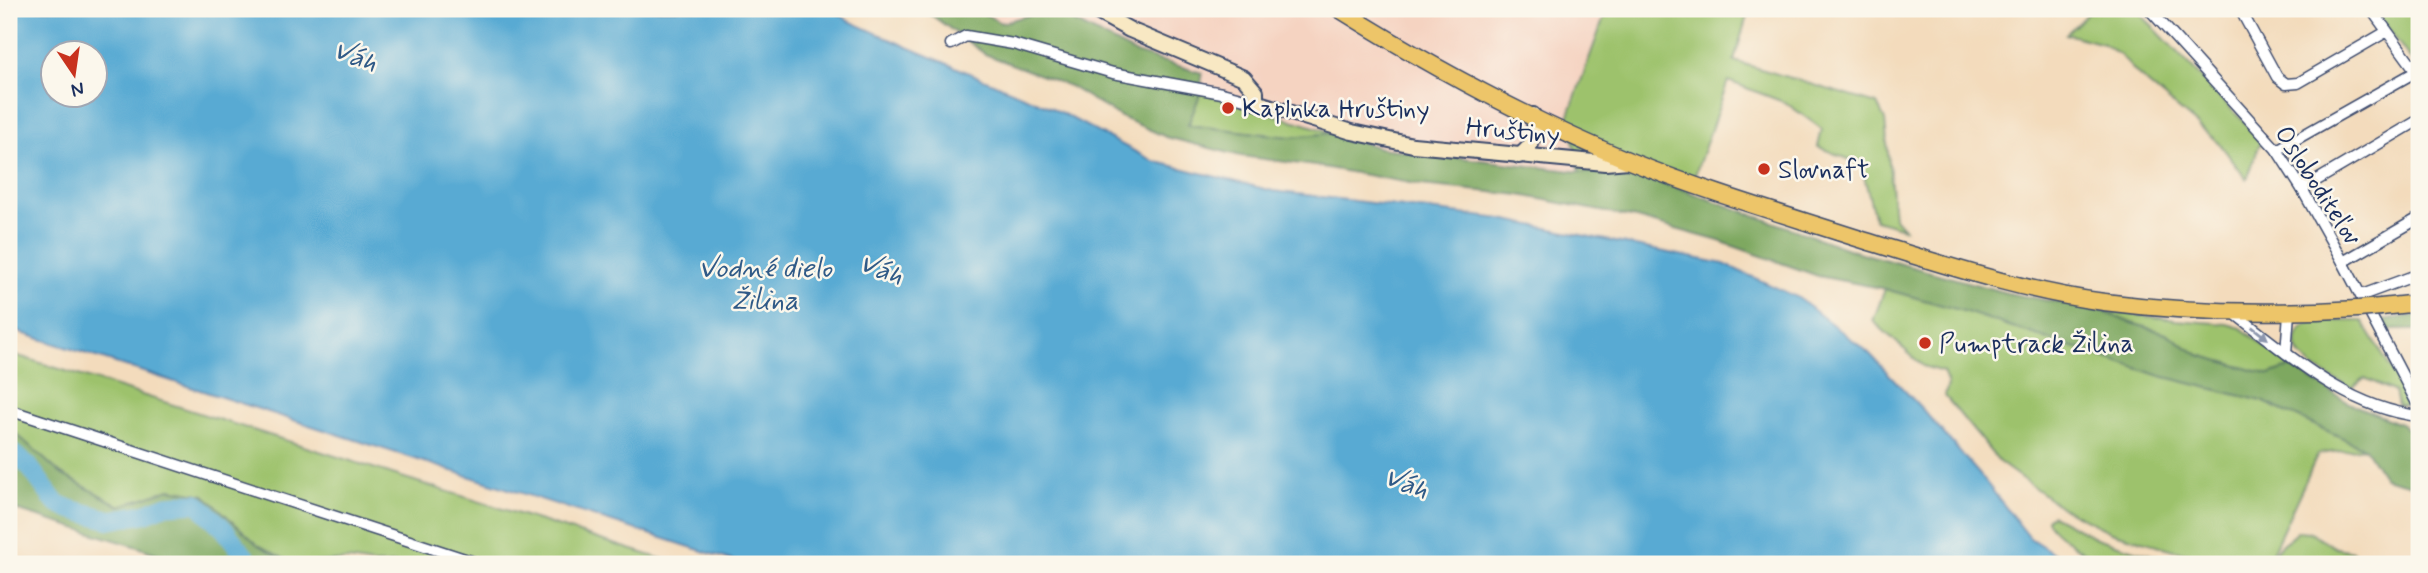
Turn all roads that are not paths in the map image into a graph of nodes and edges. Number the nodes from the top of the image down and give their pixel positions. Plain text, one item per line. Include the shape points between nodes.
1 (1091, 9) edge
2 (1339, 9) edge
3 (2149, 9) edge
4 (2240, 9) edge
5 (2371, 9) edge
6 (2386, 32) junction
7 (951, 44) dead end
8 (2418, 73) edge
9 (1256, 102) junction
10 (1533, 116) junction
11 (2419, 120) edge
12 (2277, 150) junction
13 (1519, 156) junction
14 (1631, 161) junction
15 (2302, 189) junction
16 (2419, 218) edge
17 (2343, 262) junction
18 (2419, 274) edge
19 (2360, 302) junction
20 (2419, 303) edge
21 (2234, 313) junction
22 (2289, 313) junction
23 (2286, 353) junction
24 (2419, 407) edge
25 (9, 410) edge
26 (2419, 416) edge
27 (481, 564) edge

1 - 9 street via 1244,78 1256,92
2 - 10 main road
3 - 12 street, Osloboditeľov
4 - 6 street via 2277,77 2286,84 2298,83
5 - 6 street
6 - 8 street
7 - 9 street via 966,36 1013,44 1113,73
8 - 12 street
9 - 13 street, Hruštiny via 1352,132 1413,145
10 - 13 street via 1535,137
10 - 14 main road
11 - 15 street
12 - 15 street, Osloboditeľov
13 - 14 street, Hruštiny
14 - 21 main road via 1795,218 1985,276 2102,302
15 - 17 street, Osloboditeľov
16 - 17 street
17 - 19 street, Osloboditeľov
18 - 19 street
19 - 20 main road, bridge via 2381,307
19 - 22 main road
19 - 24 street, Osloboditeľov
21 - 22 main road
21 -> 23 street
22 - 23 street
23 - 26 street via 2357,398 2395,413
25 - 27 street

